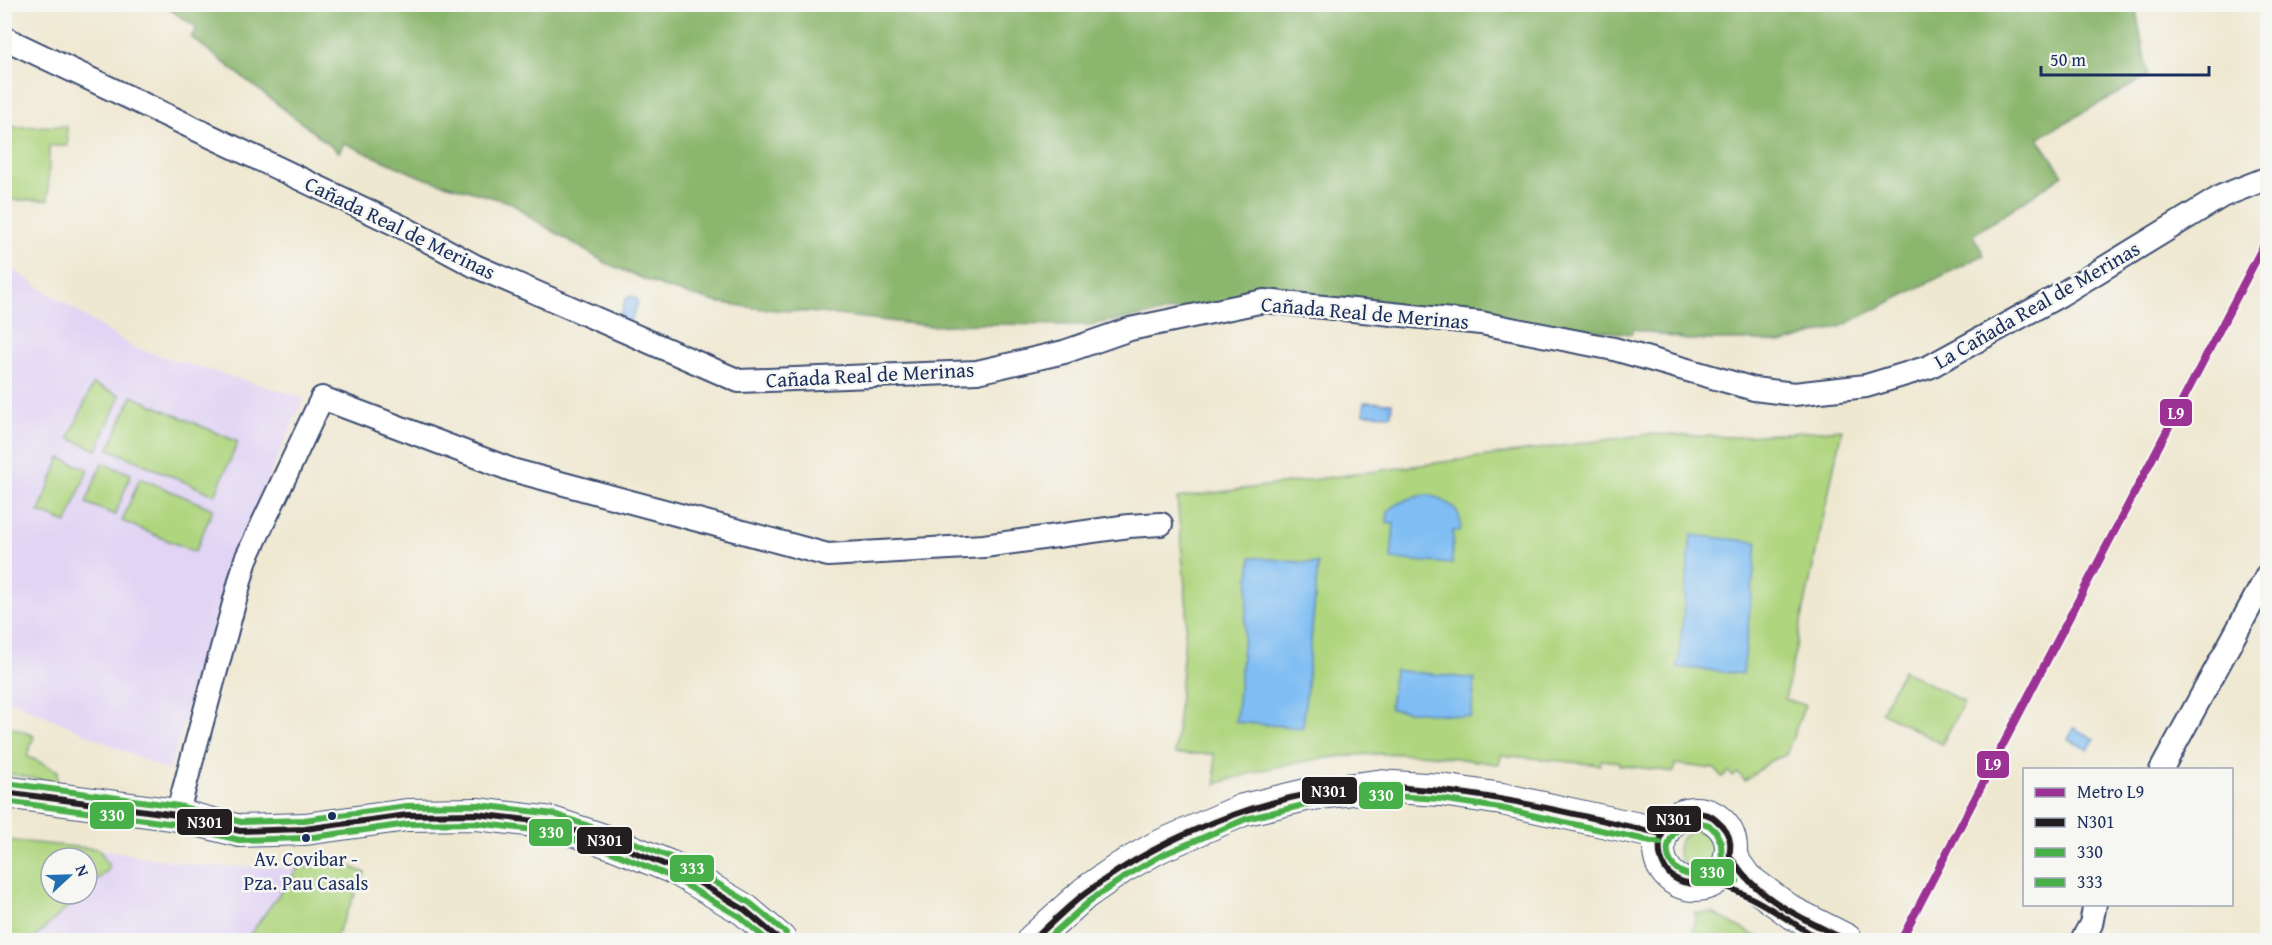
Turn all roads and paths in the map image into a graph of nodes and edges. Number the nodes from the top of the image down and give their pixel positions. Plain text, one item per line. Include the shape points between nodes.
1 (4, 38) edge
2 (2268, 178) edge
3 (1794, 394) joint
4 (1161, 524) dead end
5 (2268, 574) edge
6 (2163, 768) edge
7 (4, 792) edge
8 (177, 815) junction
9 (1662, 834) junction
10 (1730, 856) junction
11 (1710, 881) junction
12 (780, 940) edge
13 (1033, 940) edge
14 (1821, 940) edge
15 (1846, 940) edge

1 - 3 street, Cañada Real de Merinas via 406,229 475,266 739,381 977,372 1064,352 1130,329 1264,300 1480,324 1614,349 1754,389
2 - 3 street, La Cañada Real de Merinas via 2222,196 2060,296 1929,367 1866,386
4 - 8 street via 984,546 828,555 512,470 322,398 246,559
5 - 6 street
7 - 8 street
8 - 12 street via 240,831 305,829 407,815 477,814 552,823 676,869 745,910
9 - 10 street via 1670,822 1683,814 1713,817 1724,827 1730,841
9 - 11 street via 1659,851 1665,868 1677,880 1694,885
9 - 13 street via 1502,799 1441,790 1377,786 1306,795 1243,810 1158,848 1085,892
10 - 11 street via 1719,875
10 - 15 street via 1746,879 1791,912
11 - 14 street via 1737,891

